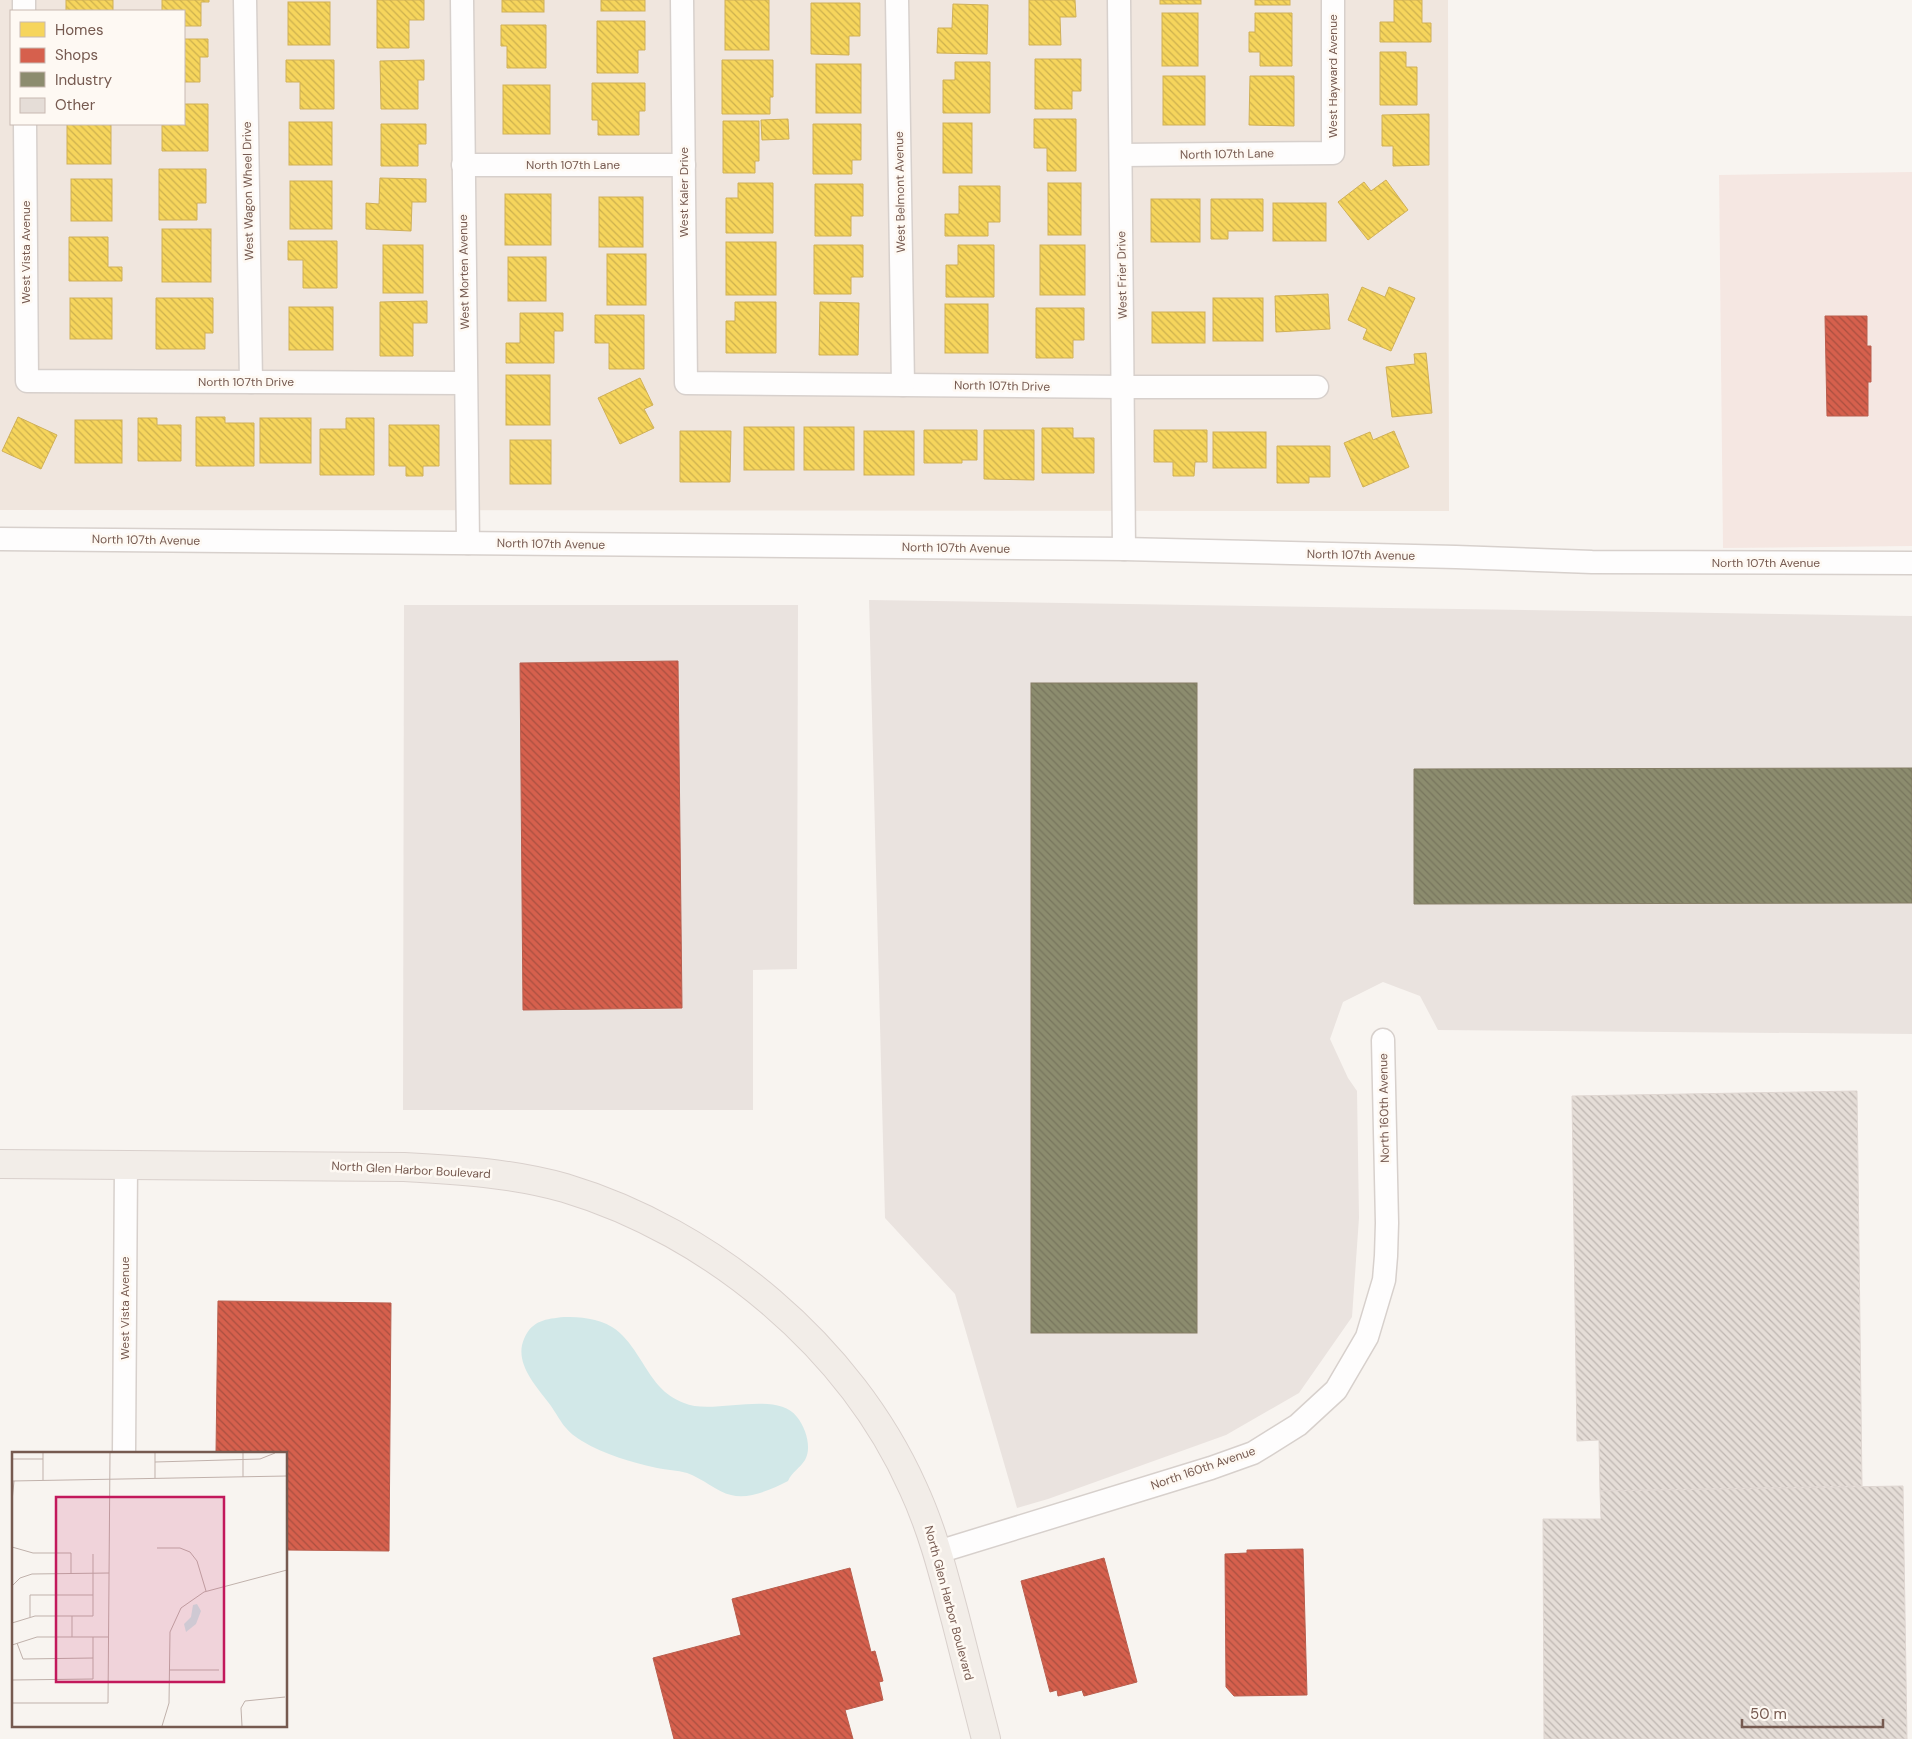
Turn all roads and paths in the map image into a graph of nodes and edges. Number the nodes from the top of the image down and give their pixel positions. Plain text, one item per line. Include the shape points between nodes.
1 (245, 0) edge
2 (462, 0) edge
3 (682, 0) edge
4 (898, 0) edge
5 (1119, 0) edge
6 (1333, 0) edge
7 (25, 125) edge
8 (1333, 153) joint
9 (1121, 156) junction
10 (463, 165) junction
11 (684, 165) junction
12 (27, 381) joint
13 (250, 382) junction
14 (465, 383) junction
15 (686, 383) joint
16 (903, 385) junction
17 (1124, 387) junction
18 (1317, 387) dead end
19 (0, 539) edge
20 (468, 543) junction
21 (1124, 549) junction
22 (1912, 563) edge
23 (1383, 1040) dead end
24 (0, 1164) edge
25 (126, 1164) junction
26 (124, 1452) edge
27 (938, 1552) junction
28 (986, 1739) edge

1 - 13 street, West Wagon Wheel Drive
2 - 10 street, West Morten Avenue
3 - 11 street, West Kaler Drive
4 - 16 street, West Belmont Avenue
5 - 9 street, West Frier Drive
6 - 8 street, West Hayward Avenue
7 - 12 street, West Vista Avenue
8 - 9 street, North 107th Lane
9 - 17 street, West Frier Drive
10 - 11 street, North 107th Lane
10 - 14 street, West Morten Avenue
11 - 15 street, West Kaler Drive
12 - 13 street, North 107th Drive
13 - 14 street, North 107th Drive
14 - 20 street, West Morten Avenue
15 - 16 street, North 107th Drive
16 - 17 street, North 107th Drive
17 - 18 street, North 107th Drive
17 - 21 street, West Frier Drive
19 - 20 street, North 107th Avenue
20 - 21 street, North 107th Avenue
21 - 22 street, North 107th Avenue via 1592,562
23 - 27 street, North 160th Avenue via 1387,1223 1384,1280 1367,1337 1336,1390 1298,1425 1254,1453
24 - 25 main road, North Glen Harbor Boulevard
25 - 26 street, West Vista Avenue
25 - 27 main road, North Glen Harbor Boulevard via 464,1170 514,1176 614,1205 711,1257 763,1296 825,1353 895,1451
27 - 28 main road, North Glen Harbor Boulevard

